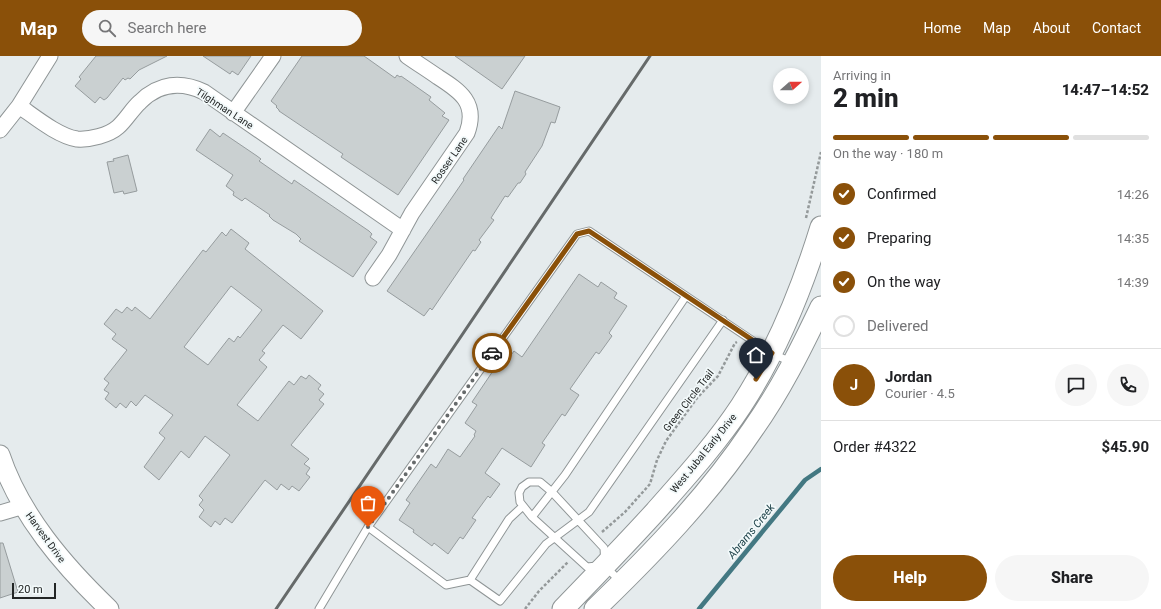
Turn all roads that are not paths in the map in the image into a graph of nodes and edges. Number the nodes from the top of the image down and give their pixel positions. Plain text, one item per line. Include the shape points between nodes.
1 (50, 56) edge
2 (273, 56) edge
3 (407, 56) edge
4 (19, 106) junction
5 (233, 113) junction
6 (0, 130) edge
7 (813, 224) edge
8 (403, 230) junction
9 (373, 278) dead end
10 (686, 296) junction
11 (821, 307) edge
12 (723, 320) junction
13 (772, 353) junction
14 (793, 363) junction
15 (0, 455) edge
16 (6, 485) edge
17 (552, 492) junction
18 (24, 506) junction
19 (523, 506) junction
20 (0, 513) edge
21 (532, 518) junction
22 (578, 521) junction
23 (368, 527) junction
24 (554, 538) junction
25 (606, 566) junction
26 (470, 580) junction
27 (622, 583) junction
28 (109, 609) edge
29 (319, 609) edge
30 (563, 609) edge
31 (595, 609) edge

1 - 4 street
2 - 5 street
3 - 8 street, Rosser Lane via 458,90 466,100 471,119 467,133
4 - 5 street, Tilghman Lane via 62,134 78,139 110,132 117,128 144,98 161,88 174,85 198,89
4 - 6 street
5 - 8 street, Tilghman Lane
7 - 13 main road, West Jubal Early Drive via 806,271
8 - 9 street, Rosser Lane
10 - 12 lane
10 - 17 lane
10 - 23 lane via 589,231 577,234
11 - 14 main road
12 - 13 lane
12 - 22 lane via 589,512
13 - 14 lane
13 - 25 main road, West Jubal Early Drive via 718,438
14 - 27 main road via 754,428 723,470 660,544
15 - 16 street, Harvest Drive
16 - 18 street, Harvest Drive
17 - 19 lane via 540,482 529,482 522,486 519,494
17 - 21 lane
17 - 22 lane
18 - 20 street
18 - 28 street, Harvest Drive via 62,560 82,584
19 - 21 lane
19 - 26 lane via 509,519
21 - 24 lane
22 - 24 lane
22 - 25 lane via 604,548
23 - 26 lane via 446,585
23 - 29 lane
24 - 25 lane via 587,567
24 - 26 lane via 546,544 500,601
25 - 27 lane
25 - 30 main road, West Jubal Early Drive
27 - 31 main road

